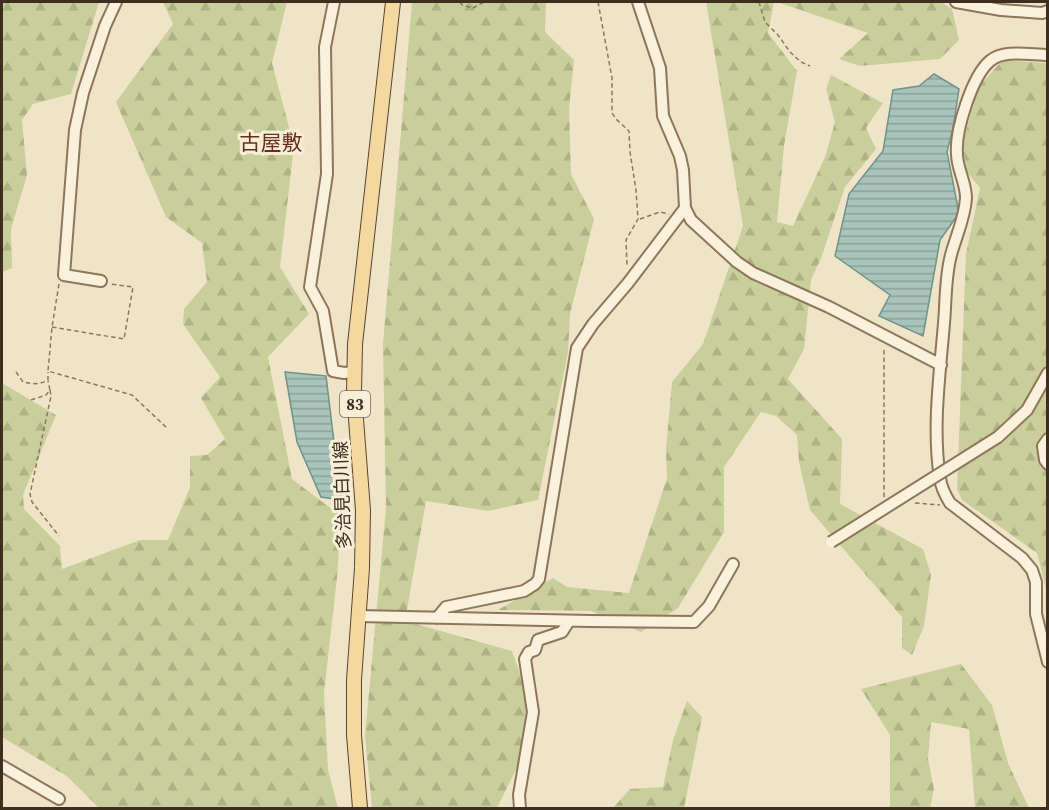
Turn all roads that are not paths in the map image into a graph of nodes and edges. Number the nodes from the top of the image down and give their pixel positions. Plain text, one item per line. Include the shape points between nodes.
1 (116, 2) edge
2 (334, 2) edge
3 (393, 2) edge
4 (638, 2) edge
5 (956, 2) edge
6 (1047, 11) edge
7 (1047, 55) edge
8 (682, 212) junction
9 (101, 280) road end
10 (941, 365) junction
11 (354, 372) junction
12 (1047, 373) edge
13 (1047, 439) edge
14 (1047, 464) edge
15 (831, 542) dead end
16 (733, 564) dead end
17 (358, 615) junction
18 (437, 618) junction
19 (569, 621) junction
20 (1047, 662) edge
21 (2, 766) edge
22 (59, 798) dead end
23 (360, 808) edge
24 (520, 808) edge

1 - 9 street via 83,93 75,130 64,275
2 - 11 street via 325,47 327,174 310,287 323,311 333,371
3 - 11 main road, 多治見白川線 / 83
4 - 8 street via 660,68 663,116 683,170
5 - 6 street via 1001,10
7 - 10 street via 1014,54 991,59 969,96 956,155 966,198 948,271
8 - 10 street via 753,273
8 - 18 street via 577,348 539,579 524,591 446,607
10 - 20 street via 938,459 942,486 950,503 1032,570 1036,614
11 - 17 main road, 多治見白川線 / 83 via 363,510
12 - 15 street, bridge via 1027,410 998,437
13 - 14 street via 1043,446
16 - 19 street via 709,606 694,621
17 - 18 street
17 - 23 main road, 多治見白川線 / 83 via 354,724
18 - 19 street
19 - 24 street via 562,632 538,640 535,650 525,659 533,712
21 - 22 street

